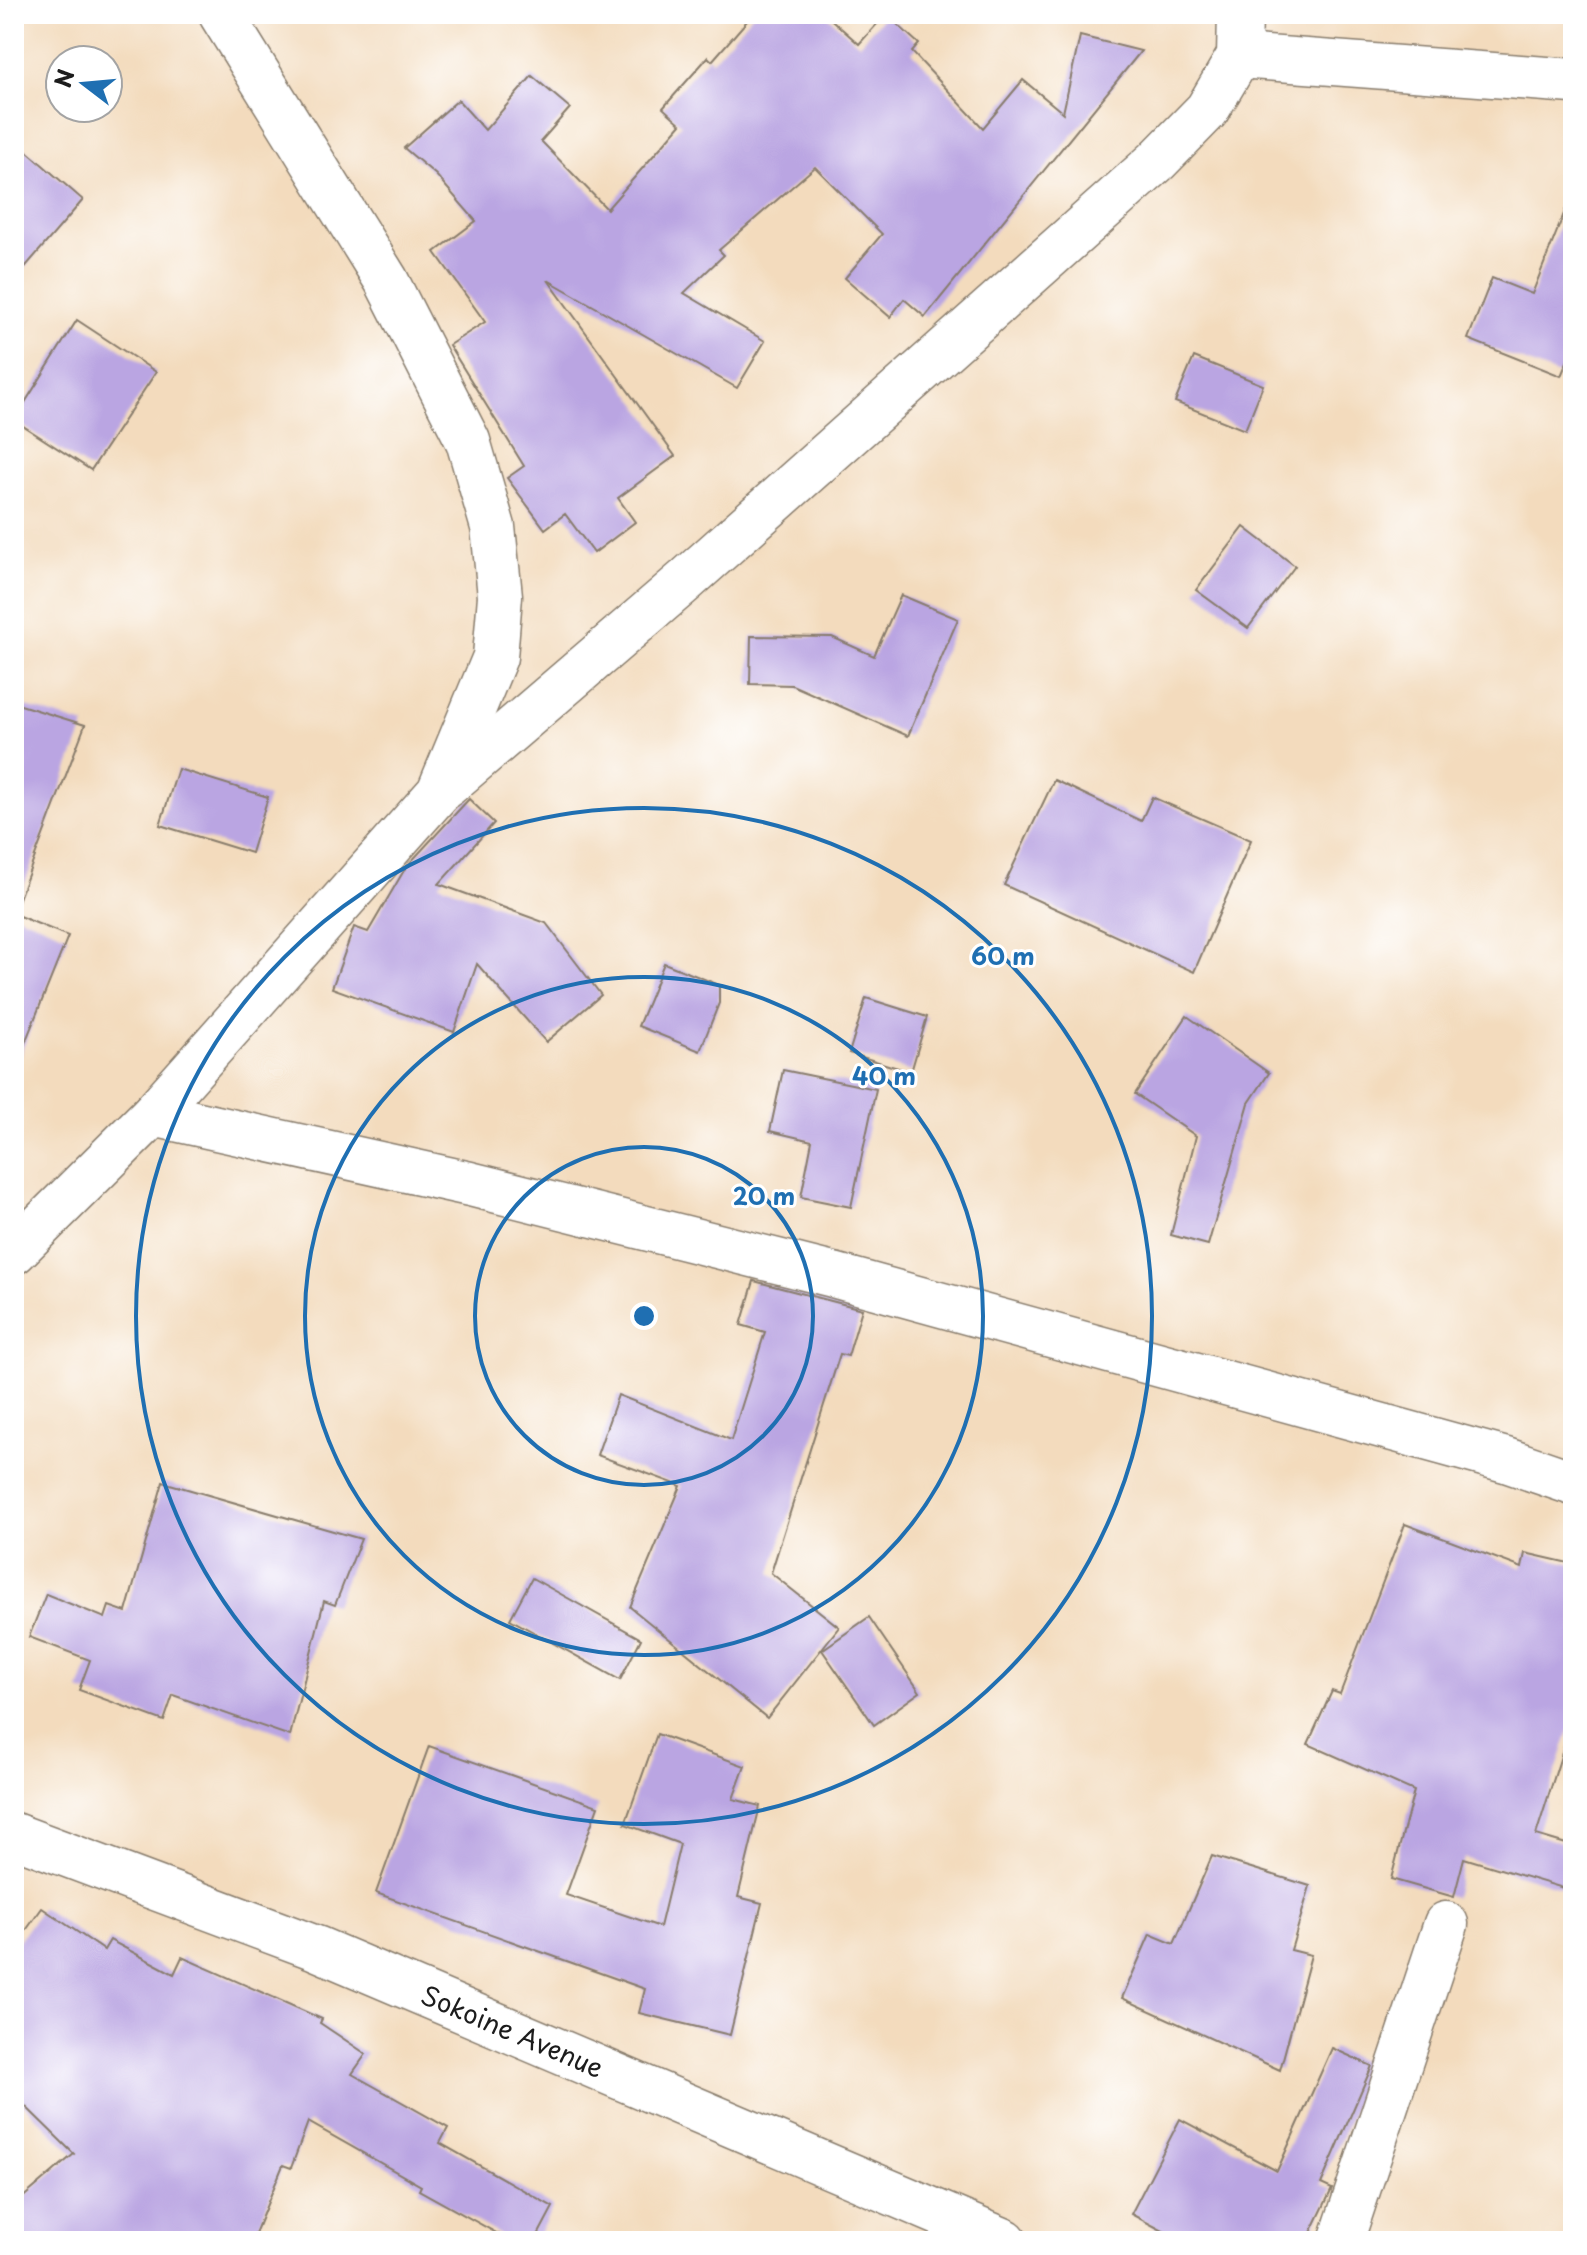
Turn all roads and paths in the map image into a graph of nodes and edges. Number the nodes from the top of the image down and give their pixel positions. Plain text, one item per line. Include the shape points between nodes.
1 (221, 14) edge
2 (1240, 35) edge
3 (1573, 81) edge
4 (439, 792) junction
5 (153, 1114) junction
6 (14, 1252) edge
7 (1573, 1483) edge
8 (14, 1835) edge
9 (1446, 1924) dead end
10 (1005, 2241) edge
11 (1341, 2241) edge

1 - 4 street via 386,280 468,441 489,513 500,596 495,657
2 - 3 street
2 - 4 street via 1207,110 1157,161
4 - 5 street
5 - 6 street
5 - 7 street via 470,1184 833,1275 1506,1460
8 - 10 street, Sokoine Avenue via 316,1948
9 - 11 street

